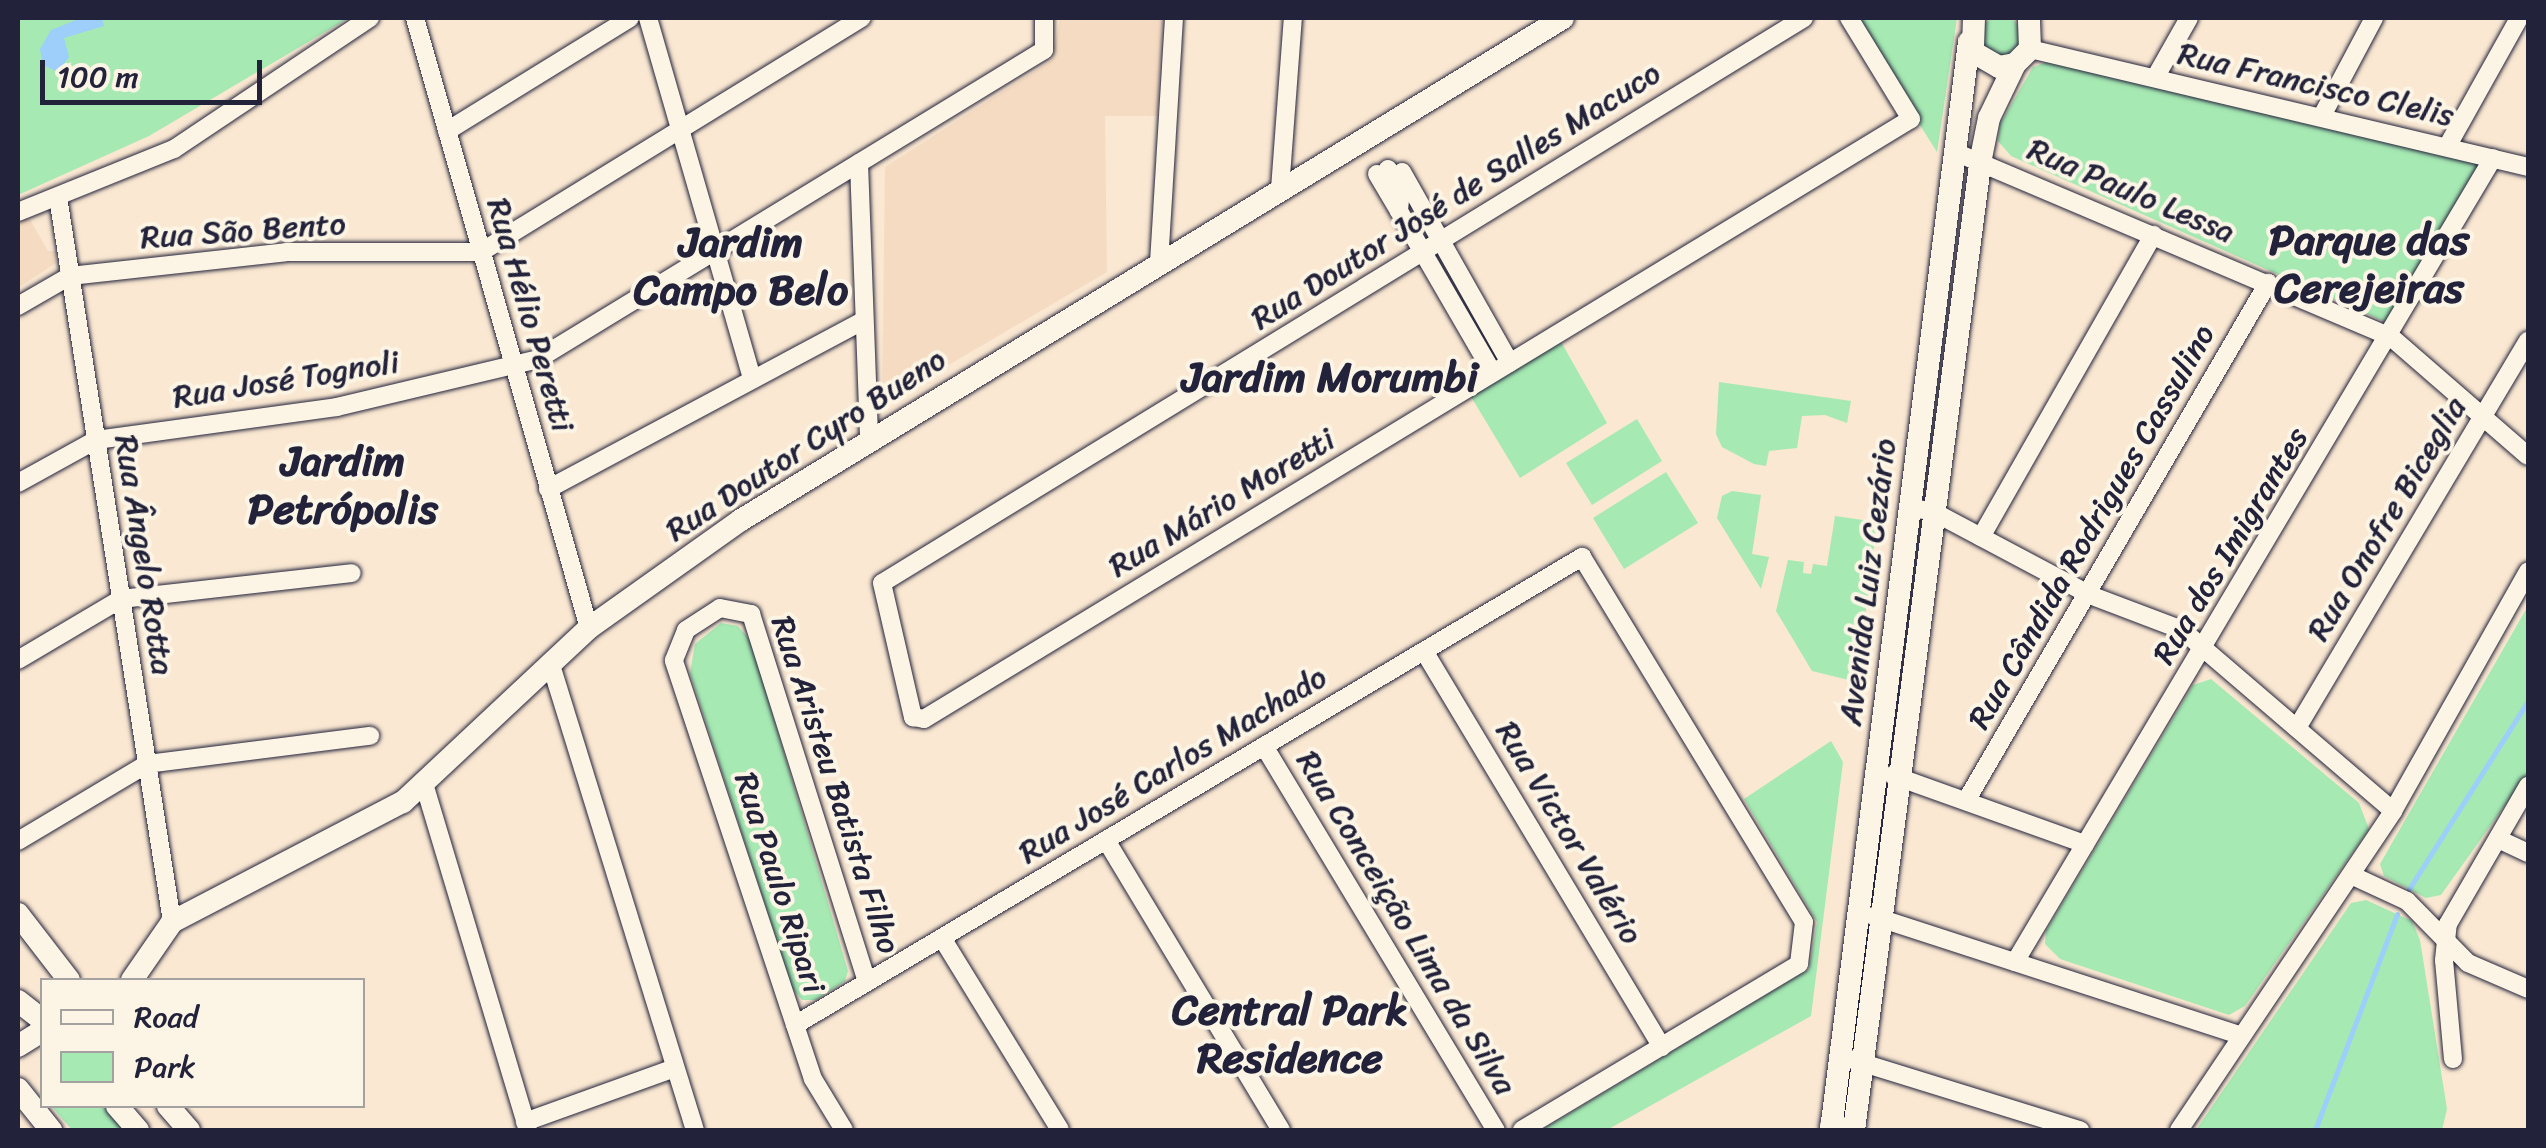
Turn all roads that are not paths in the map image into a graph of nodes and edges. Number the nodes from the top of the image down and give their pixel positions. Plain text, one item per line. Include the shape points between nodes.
1 (370, 18) edge
2 (415, 18) edge
3 (630, 18) edge
4 (648, 18) edge
5 (862, 18) edge
6 (1044, 18) edge
7 (1174, 18) edge
8 (1293, 18) edge
9 (1563, 18) edge
10 (1804, 18) edge
11 (1850, 18) edge
12 (1974, 18) edge
13 (2189, 18) edge
14 (2520, 18) edge
15 (2371, 19) edge
16 (2030, 35) edge
17 (1969, 42) junction
18 (2155, 78) junction
19 (2323, 114) junction
20 (680, 130) junction
21 (447, 131) junction
22 (2447, 147) junction
23 (1955, 152) junction
24 (1980, 158) junction
25 (2494, 158) junction
26 (859, 163) junction
27 (2528, 167) edge
28 (1280, 189) junction
29 (58, 196) junction
30 (18, 212) edge
31 (2154, 235) junction
32 (1441, 240) junction
33 (715, 251) junction
34 (481, 252) junction
35 (1422, 252) junction
36 (1158, 263) junction
37 (70, 276) junction
38 (2268, 283) junction
39 (18, 306) edge
40 (1483, 315) junction
41 (864, 320) junction
42 (1464, 324) junction
43 (2390, 338) junction
44 (2528, 342) edge
45 (1510, 363) junction
46 (514, 368) junction
47 (1493, 373) junction
48 (750, 376) junction
49 (2483, 417) junction
50 (870, 439) junction
51 (96, 440) junction
52 (2528, 456) edge
53 (18, 484) edge
54 (548, 489) junction
55 (1921, 510) junction
56 (1980, 537) junction
57 (2528, 572) edge
58 (352, 573) dead end
59 (2090, 595) junction
60 (121, 599) junction
61 (742, 608) joint
62 (589, 628) junction
63 (2205, 648) junction
64 (1424, 651) junction
65 (18, 660) edge
66 (551, 665) junction
67 (924, 719) joint
68 (2298, 728) junction
69 (370, 736) dead end
70 (1264, 746) junction
71 (147, 764) junction
72 (1886, 774) junction
73 (424, 786) junction
74 (2528, 786) edge
75 (1966, 801) junction
76 (2393, 811) junction
77 (2498, 839) junction
78 (1106, 840) junction
79 (18, 841) edge
80 (2085, 844) junction
81 (2528, 853) edge
82 (2351, 875) junction
83 (18, 914) edge
84 (1869, 914) junction
85 (172, 922) junction
86 (942, 938) junction
87 (2446, 942) junction
88 (2015, 962) junction
89 (67, 978) edge
90 (133, 978) edge
91 (867, 982) junction
92 (2528, 989) edge
93 (18, 1001) edge
94 (40, 1018) edge
95 (795, 1026) junction
96 (40, 1031) edge
97 (2239, 1035) junction
98 (18, 1046) edge
99 (1662, 1046) junction
100 (1852, 1059) junction
101 (2453, 1059) dead end
102 (675, 1068) junction
103 (18, 1089) edge
104 (119, 1108) edge
105 (170, 1108) edge
106 (44, 1126) edge
107 (527, 1126) edge
108 (1839, 1129) edge
109 (138, 1130) edge
110 (189, 1130) edge
111 (694, 1130) edge
112 (844, 1130) edge
113 (1060, 1130) edge
114 (1281, 1130) edge
115 (1496, 1130) edge
116 (1522, 1130) edge
117 (2080, 1130) edge
118 (2179, 1130) edge

1 - 29 street via 174,149
2 - 21 street, Rua Hélio Peretti
3 - 21 street
4 - 20 street
5 - 20 street
6 - 26 street, Rua José Tognoli via 1044,50
7 - 36 street
8 - 28 street
9 - 28 street, Rua Doutor Cyro Bueno
10 - 32 street, Rua Doutor José de Salles Macuco
11 - 45 street, Rua Mário Moretti via 1911,119
12 - 17 street, Avenida Luiz Cezário
13 - 18 street
14 - 22 street
15 - 19 street
16 - 17 street via 1989,65
16 - 18 street, Rua Francisco Clelis
16 - 24 street, Avenida Luiz Cezário via 1989,118
17 - 23 street, Avenida Luiz Cezário
18 - 19 street, Rua Francisco Clelis
19 - 22 street, Rua Francisco Clelis
20 - 33 street
20 - 34 street
21 - 34 street, Rua Hélio Peretti
22 - 25 street, Rua Francisco Clelis
23 - 24 street, Rua Paulo Lessa
23 - 55 street, Avenida Luiz Cezário
24 - 31 street, Rua Paulo Lessa
24 - 55 street, Avenida Luiz Cezário
25 - 27 street, Rua Francisco Clelis
25 - 43 street, Rua dos Imigrantes
26 - 33 street, Rua José Tognoli
26 - 41 street
28 - 36 street, Rua Doutor Cyro Bueno
29 - 30 street
29 - 37 street, Rua Ângelo Rotta
31 - 38 street, Rua Paulo Lessa
31 - 56 street
32 - 35 street, Rua Doutor José de Salles Macuco
32 - 35 street via 1388,169 1401,191 1399,212
32 - 40 street
33 - 46 street, Rua José Tognoli
33 - 48 street
34 - 37 street, Rua São Bento via 286,252
34 - 46 street, Rua Hélio Peretti
35 - 42 street
35 - 67 street, Rua Doutor José de Salles Macuco via 882,583 913,716
36 - 50 street, Rua Doutor Cyro Bueno
37 - 39 street, Rua São Bento
37 - 51 street, Rua Ângelo Rotta
38 - 43 street, Rua Paulo Lessa
38 - 59 street, Rua Cândida Rodrigues Cassulino
40 - 42 street
40 - 45 street
41 - 48 street
41 - 50 street
42 - 47 street
43 - 49 street, Rua Paulo Lessa
43 - 63 street, Rua dos Imigrantes
44 - 49 street, Rua Onofre Biceglia
45 - 47 street, Rua Mário Moretti
46 - 51 street, Rua José Tognoli via 336,407
46 - 54 street, Rua Hélio Peretti
47 - 67 street, Rua Mário Moretti
48 - 54 street
49 - 52 street, Rua Paulo Lessa
49 - 68 street, Rua Onofre Biceglia
50 - 62 street, Rua Doutor Cyro Bueno
51 - 53 street, Rua José Tognoli
51 - 60 street, Rua Ângelo Rotta
54 - 62 street, Rua Hélio Peretti
55 - 56 street
55 - 72 street, Avenida Luiz Cezário
56 - 59 street
57 - 76 street
58 - 60 street
59 - 63 street via 2182,630
59 - 75 street, Rua Cândida Rodrigues Cassulino
60 - 65 street
60 - 71 street, Rua Ângelo Rotta
61 - 91 street, Rua Aristeu Batista Filho via 751,614
61 - 95 street, Rua Paulo Ripari via 720,608 686,630 674,647
62 - 66 street, Rua Doutor Cyro Bueno
63 - 68 street
63 - 80 street, Rua dos Imigrantes
64 - 70 street, Rua José Carlos Machado
64 - 99 street, Rua Victor Valério
64 - 99 street, Rua José Carlos Machado via 1582,557 1804,922 1799,964
66 - 73 street, Rua Doutor Cyro Bueno
66 - 102 street
68 - 76 street
69 - 71 street
70 - 78 street, Rua José Carlos Machado
70 - 115 street, Rua Conceição Lima da Silva
71 - 79 street
71 - 85 street, Rua Ângelo Rotta
72 - 75 street
72 - 84 street, Avenida Luiz Cezário
73 - 85 street, Rua Doutor Cyro Bueno via 358,830
73 - 107 street
74 - 77 street
75 - 80 street
76 - 82 street
77 - 81 street
77 - 87 street via 2466,889
78 - 86 street, Rua José Carlos Machado
78 - 114 street
80 - 88 street, Rua dos Imigrantes
82 - 87 street via 2407,901
82 - 97 street
83 - 89 street
84 - 88 street
84 - 100 street, Avenida Luiz Cezário
85 - 90 street, Rua Doutor Cyro Bueno
86 - 91 street, Rua José Carlos Machado
86 - 113 street
87 - 92 street via 2468,963
87 - 101 street
88 - 97 street
91 - 95 street, Rua José Carlos Machado
93 - 94 street
95 - 112 street, Rua Paulo Ripari via 813,1079
96 - 98 street
97 - 118 street
99 - 116 street
100 - 108 street, Avenida Luiz Cezário
100 - 117 street
102 - 107 street
102 - 111 street
103 - 106 street
104 - 109 street
105 - 110 street

